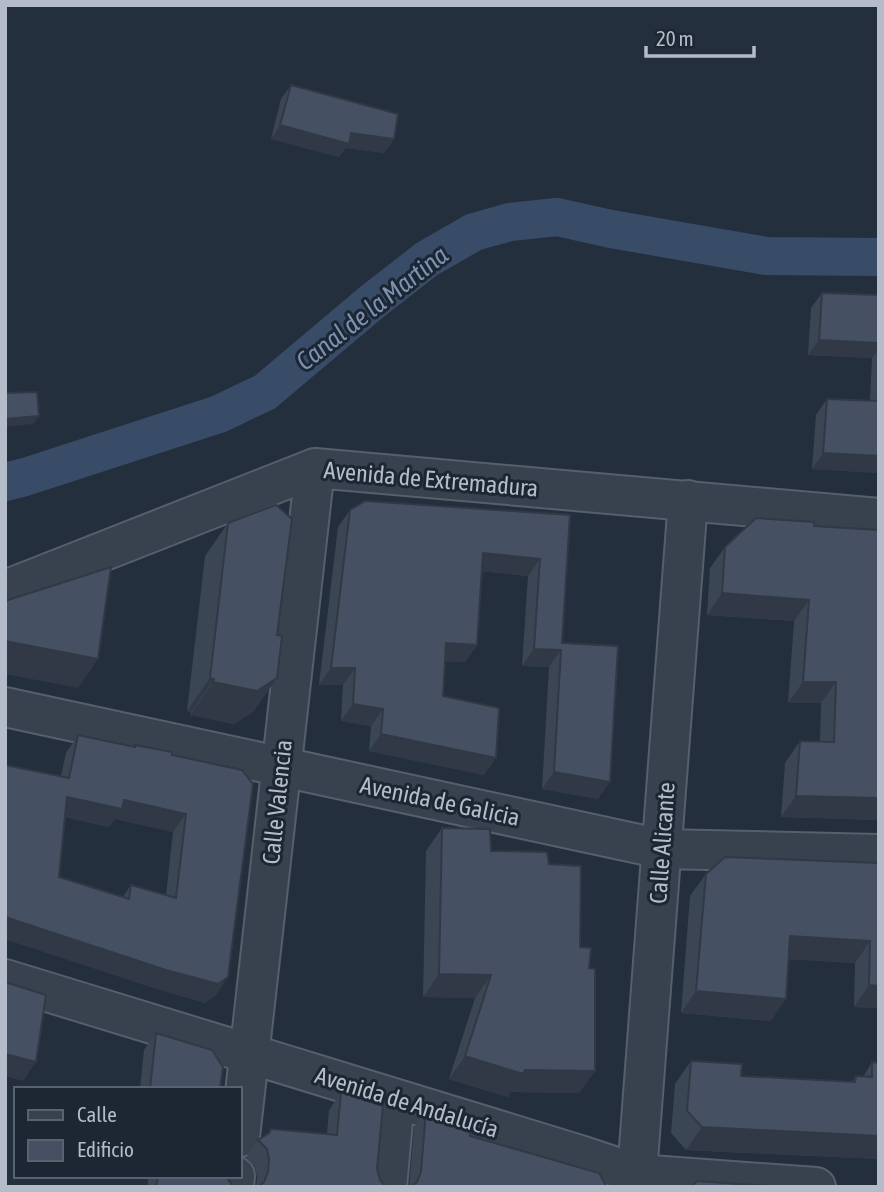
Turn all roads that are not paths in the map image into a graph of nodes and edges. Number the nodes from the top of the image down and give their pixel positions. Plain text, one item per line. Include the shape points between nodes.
1 (315, 468) junction
2 (688, 500) junction
3 (879, 518) edge
4 (5, 590) edge
5 (5, 707) edge
6 (281, 766) junction
7 (662, 849) junction
8 (879, 854) edge
9 (5, 979) edge
10 (249, 1054) junction
11 (395, 1099) junction
12 (242, 1119) edge
13 (637, 1180) edge
14 (387, 1187) edge
15 (816, 1187) edge

1 - 2 street, Avenida de Extremadura
1 - 4 street, Avenida de Extremadura
1 - 6 street, Calle Valencia
2 - 3 street, Avenida de Extremadura
2 - 7 street, Calle Alicante
5 - 6 street, Avenida de Galicia
6 - 7 street, Avenida de Galicia
6 - 10 street, Calle Valencia
7 - 8 street, Avenida de Galicia
7 - 13 street, Calle Alicante
9 - 10 street, Avenida de Andalucía
10 - 11 street, Avenida de Andalucía
10 - 12 street, Calle Valencia
11 - 13 street, Avenida de Andalucía via 580,1155
11 - 14 street
13 - 15 street, Avenida de Andalucía

